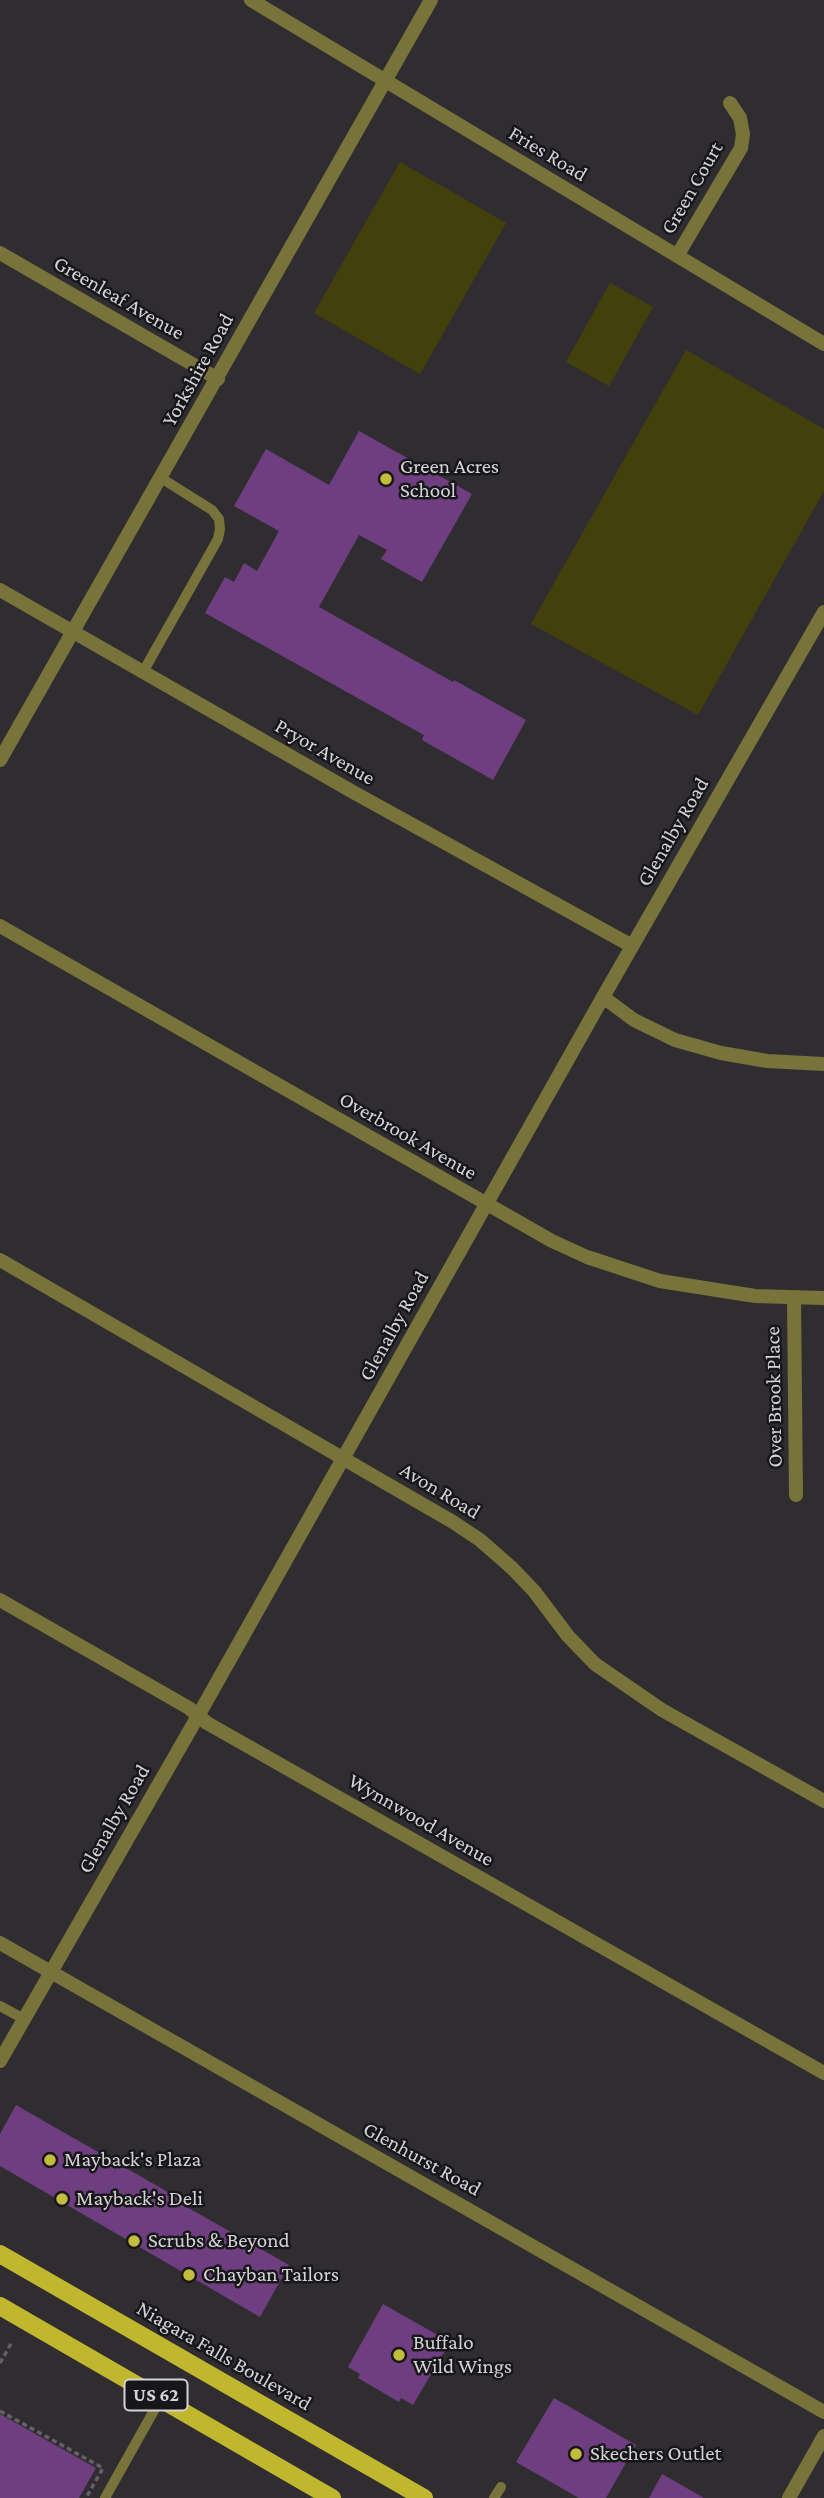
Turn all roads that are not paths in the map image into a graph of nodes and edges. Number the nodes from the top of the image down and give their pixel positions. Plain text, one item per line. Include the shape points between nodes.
1 (251, 0) edge
2 (431, 0) edge
3 (385, 81) junction
4 (730, 103) dead end
5 (0, 253) edge
6 (677, 256) junction
7 (824, 344) edge
8 (218, 379) junction
9 (161, 478) junction
10 (0, 590) edge
11 (824, 612) edge
12 (73, 632) junction
13 (143, 672) junction
14 (0, 760) edge
15 (0, 926) edge
16 (632, 947) junction
17 (603, 997) junction
18 (824, 1064) edge
19 (486, 1205) junction
20 (0, 1260) edge
21 (793, 1298) junction
22 (824, 1298) edge
23 (343, 1459) junction
24 (796, 1495) dead end
25 (0, 1600) edge
26 (198, 1716) junction
27 (824, 1801) edge
28 (0, 1944) edge
29 (50, 1972) junction
30 (0, 2006) edge
31 (24, 2019) junction
32 (0, 2061) edge
33 (824, 2073) edge
34 (0, 2254) edge
35 (0, 2306) edge
36 (160, 2398) junction
37 (824, 2412) edge
38 (824, 2436) edge
39 (501, 2487) dead end
40 (105, 2498) edge
41 (332, 2498) edge
42 (424, 2498) edge
43 (494, 2498) edge
44 (789, 2498) edge

1 - 3 street, Fries Road
2 - 3 street, Yorkshire Road
3 - 6 street, Fries Road
3 - 8 street, Yorkshire Road
4 - 6 street, Green Court via 740,118 741,148
5 - 8 street, Greenleaf Avenue
6 - 7 street, Fries Road
8 - 9 street, Yorkshire Road
9 - 12 street, Yorkshire Road
9 - 13 lane via 212,510 220,528 218,540
10 - 12 street, Pryor Avenue
11 - 16 street, Glenalby Road
12 - 13 street, Pryor Avenue
12 - 14 street, Yorkshire Road
13 - 16 street, Pryor Avenue
15 - 19 street, Overbrook Avenue
16 - 17 street, Glenalby Road
17 - 18 street via 634,1020 675,1040 767,1061
17 - 19 street, Glenalby Road
19 - 21 street, Overbrook Avenue via 552,1241 623,1270 717,1292
19 - 23 street, Glenalby Road
20 - 23 street, Avon Road
21 - 22 street, Overbrook Avenue
21 - 24 street, Over Brook Place
23 - 26 street, Glenalby Road
23 - 27 street, Avon Road via 480,1540 534,1591 595,1664 621,1683
25 - 26 street, Wynnwood Avenue
26 - 29 street, Glenalby Road
26 - 33 street, Wynnwood Avenue
28 - 29 street, Glenhurst Road
29 - 31 street, Glenalby Road
29 - 37 street, Glenhurst Road
30 - 31 lane
31 - 32 street, Glenalby Road
34 - 42 main road, Niagara Falls Boulevard / US 62
35 - 36 main road, US 62
36 - 40 lane
36 - 41 main road, US 62
38 - 44 street
39 - 43 lane

